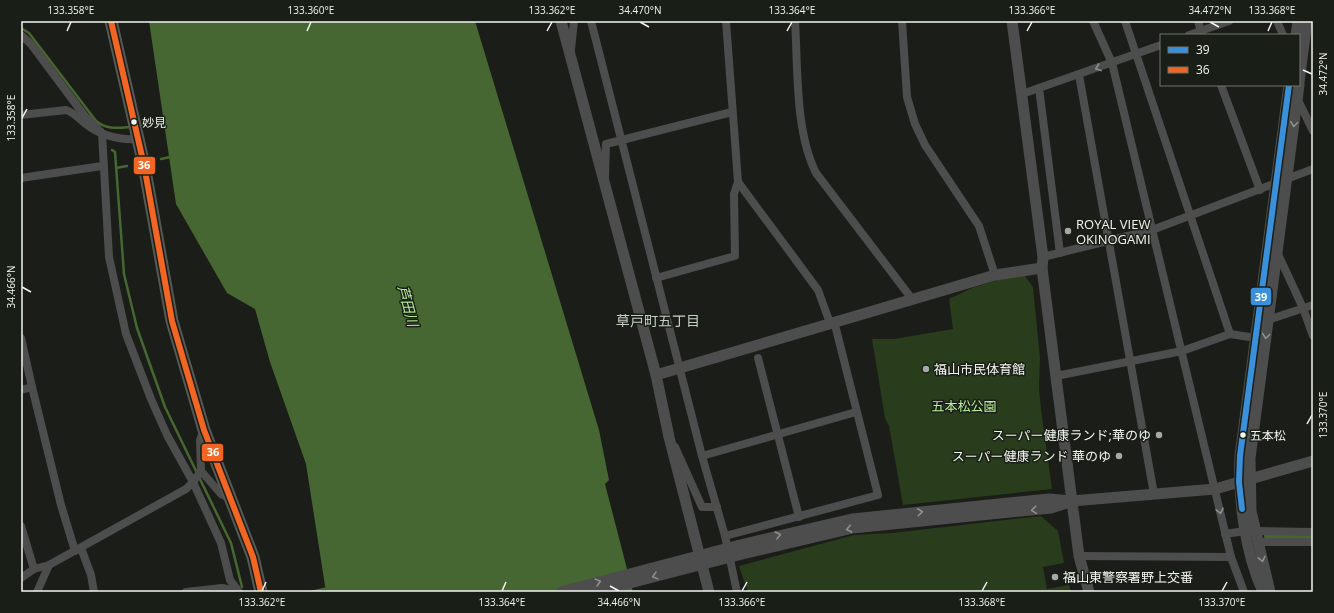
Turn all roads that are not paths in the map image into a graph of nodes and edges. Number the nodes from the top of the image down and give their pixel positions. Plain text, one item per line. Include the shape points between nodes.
1 (111, 21) edge
2 (561, 21) edge
3 (574, 21) edge
4 (590, 21) edge
5 (726, 21) edge
6 (795, 21) edge
7 (902, 21) edge
8 (1012, 21) edge
9 (1093, 21) edge
10 (1125, 21) edge
11 (1198, 21) edge
12 (1229, 21) edge
13 (1277, 21) edge
14 (1298, 21) edge
15 (1307, 21) edge
16 (1202, 33) edge
17 (1283, 34) edge
18 (1296, 34) edge
19 (21, 35) edge
20 (1160, 45) edge
21 (1137, 54) junction
22 (570, 58) junction
23 (1112, 63) junction
24 (1300, 74) edge
25 (1079, 75) junction
26 (1221, 86) edge
27 (1289, 86) edge
28 (1299, 86) edge
29 (1039, 88) junction
30 (1022, 94) junction
31 (1297, 98) junction
32 (732, 112) junction
33 (21, 115) edge
34 (136, 130) junction
35 (1313, 132) edge
36 (102, 133) junction
37 (621, 139) junction
38 (102, 166) junction
39 (1313, 169) edge
40 (21, 178) edge
41 (1287, 178) junction
42 (738, 182) junction
43 (1277, 184) junction
44 (1260, 190) junction
45 (606, 191) junction
46 (1190, 216) junction
47 (1152, 230) junction
48 (1109, 241) junction
49 (1277, 252) junction
50 (1060, 253) junction
51 (1043, 263) junction
52 (995, 275) junction
53 (656, 278) junction
54 (912, 299) junction
55 (1313, 304) edge
56 (1303, 308) junction
57 (1268, 320) junction
58 (832, 322) junction
59 (1230, 334) junction
60 (1313, 336) edge
61 (21, 338) edge
62 (1256, 338) junction
63 (1182, 351) junction
64 (758, 358) dead end
65 (1130, 362) junction
66 (679, 368) junction
67 (656, 375) junction
68 (1056, 376) junction
69 (32, 387) junction
70 (21, 390) edge
71 (856, 412) junction
72 (204, 430) junction
73 (777, 434) junction
74 (669, 437) junction
75 (702, 456) junction
76 (1313, 461) edge
77 (197, 477) junction
78 (1244, 480) junction
79 (1215, 489) junction
80 (1154, 494) junction
81 (230, 498) junction
82 (1072, 501) junction
83 (717, 507) junction
84 (799, 517) junction
85 (21, 526) edge
86 (1313, 532) edge
87 (1225, 534) junction
88 (1253, 535) junction
89 (725, 536) junction
90 (1313, 542) edge
91 (78, 550) junction
92 (1079, 556) junction
93 (1231, 557) junction
94 (699, 560) junction
95 (49, 565) junction
96 (34, 569) junction
97 (21, 578) edge
98 (236, 591) edge
99 (37, 592) edge
100 (94, 592) edge
101 (186, 592) edge
102 (261, 592) edge
103 (560, 592) edge
104 (595, 592) edge
105 (709, 592) edge
106 (737, 592) edge
107 (1089, 592) edge
108 (1244, 592) edge
109 (1263, 592) edge
110 (1270, 592) edge

1 - 34 main road
2 - 22 street
3 - 22 street
4 - 37 street
5 - 32 street
6 - 54 street via 802,130 809,159 816,173
7 - 52 street via 907,97 915,124 925,146 979,226
8 - 30 street
9 - 23 street
10 - 21 street
11 - 16 street
12 - 16 street
13 - 17 street
14 - 18 street
15 - 24 street
19 - 36 street via 31,44 84,115
20 - 21 street
21 - 23 street
21 - 46 street
22 - 45 street
23 -> 25 street
23 - 47 street
25 - 29 street
25 - 48 street
26 - 44 street
27 - 43 street
28 - 31 street
29 - 30 street
29 - 50 street
30 - 51 street
31 - 35 street
31 -> 41 street
32 - 37 street
32 - 42 street
33 - 36 street via 66,110
34 - 36 street via 124,140
34 - 72 main road via 172,321
36 - 38 street
37 - 45 street via 606,144
37 - 53 street
38 - 40 street
38 - 77 street via 109,256 126,334 167,435
39 - 41 street
41 - 43 street
41 - 49 street
42 - 53 street via 734,194 734,256
42 - 58 street via 818,290
43 - 44 street
43 - 62 street
44 - 46 street
45 - 67 street
46 - 47 street
46 - 59 street
47 - 48 street
47 - 63 street
48 - 50 street
48 - 65 street
49 - 56 street
49 - 57 street
50 - 51 street
51 - 52 street
51 - 68 street
52 - 54 street
53 - 66 street
54 - 58 street
55 - 56 street
56 - 57 street
56 - 60 street
57 -> 78 street via 1250,458
58 - 66 street
58 - 71 street
59 - 62 street
59 - 63 street
61 - 69 street
62 - 78 street via 1240,456
63 - 65 street
63 - 79 street
64 - 73 street
65 - 68 street
65 - 80 street
66 - 67 street
66 - 75 street
67 - 74 street
68 - 82 street
69 - 70 street
69 - 91 street via 61,505
71 - 73 street
71 - 84 street via 878,495
72 - 77 street via 200,440
72 - 81 main road
73 - 75 street
73 - 84 street
74 - 83 street via 702,507
74 - 94 street
75 - 83 street
76 - 78 street
77 - 81 street
77 - 91 street via 186,489
77 - 98 street via 221,543 230,580
78 - 79 street
78 - 88 street
79 - 80 street
79 -> 87 street
80 - 82 street
81 - 102 main road via 253,557
82 - 92 street
82 - 94 street via 1049,499 852,519
83 - 89 street
84 - 89 street
85 - 96 street
86 - 88 street
87 - 88 street
87 - 93 street
88 - 90 street
88 - 109 street
88 -> 110 street
89 - 106 street
91 - 95 street
91 - 100 street via 92,575
92 - 93 street
92 - 107 street
93 - 108 street
103 -> 94 street
94 -> 104 street
94 - 105 street
95 - 96 street
95 - 99 street
96 - 97 street
98 - 101 street via 222,588

